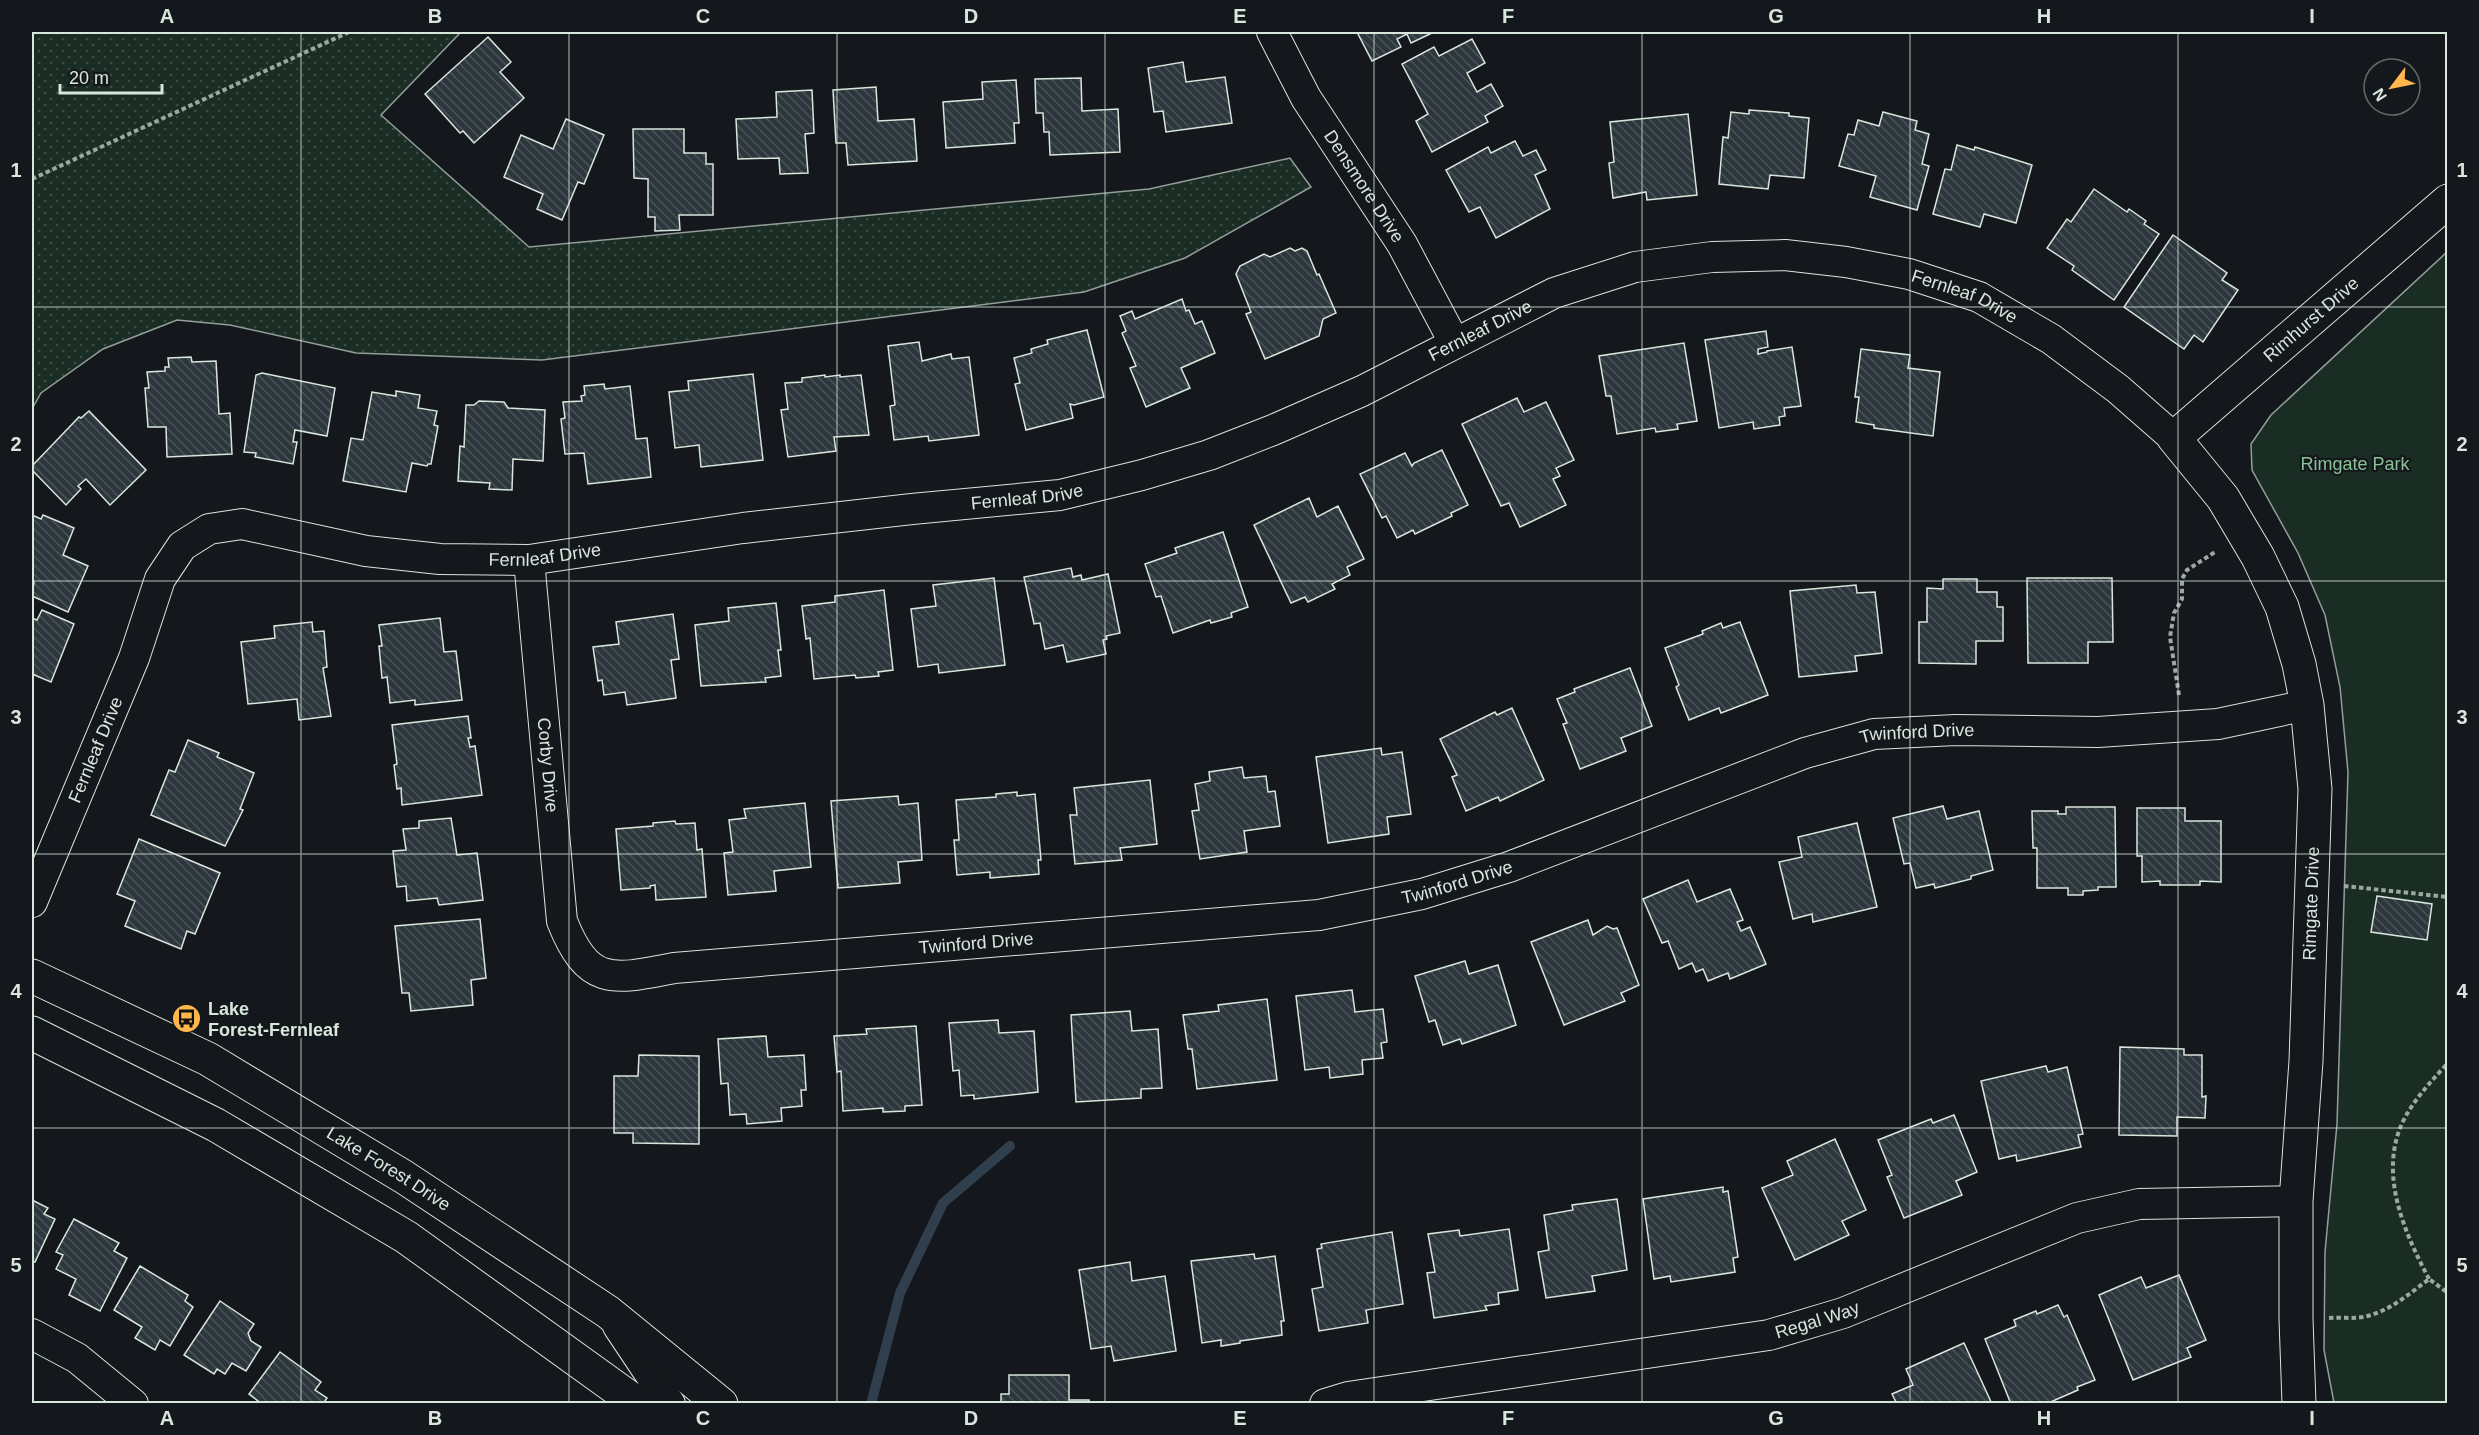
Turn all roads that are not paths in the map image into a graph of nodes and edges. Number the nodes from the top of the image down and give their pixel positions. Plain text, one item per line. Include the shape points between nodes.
1 (1272, 32) edge
2 (2448, 201) edge
3 (1454, 342) junction
4 (2174, 438) junction
5 (529, 560) junction
6 (2307, 705) junction
7 (32, 902) edge
8 (586, 964) joint
9 (32, 976) edge
10 (32, 1033) edge
11 (2296, 1201) junction
12 (609, 1312) junction
13 (32, 1334) edge
14 (133, 1404) edge
15 (638, 1404) edge
16 (670, 1404) edge
17 (721, 1404) edge
18 (1325, 1404) edge
19 (2299, 1404) edge

1 - 3 street, Densmore Drive via 1306,98 1402,244
2 - 4 main road, Rimhurst Drive
3 - 4 street, Fernleaf Drive via 1554,293 1635,267 1712,257 1785,255 1846,262 1909,274 1979,297 2051,339 2118,389
3 - 5 street, Fernleaf Drive via 1273,430 1142,475 1070,492 743,528
4 - 6 main road, Rimgate Drive via 2223,498 2282,607
5 - 7 street, Fernleaf Drive via 440,559 366,551 242,524 209,529 182,546 160,579 134,658
5 - 8 street, Corby Drive via 562,921 571,945
6 - 8 street, Twinford Drive via 2218,724 2183,727 2098,732 1956,730 1874,734 1805,753 1509,867 1422,894 1319,915 674,968 627,977 607,975
6 - 11 main road, Rimgate Drive via 2314,789 2313,882
9 - 12 main road, Lake Forest Drive via 208,1059 404,1177
10 - 15 main road via 216,1125 406,1238
11 - 18 street, Regal Way via 2139,1204 2077,1218 1843,1313 1770,1335 1464,1379
11 - 19 main road, Rimgate Drive
12 - 16 street
12 - 17 main road, Lake Forest Drive
13 - 14 street via 77,1358

